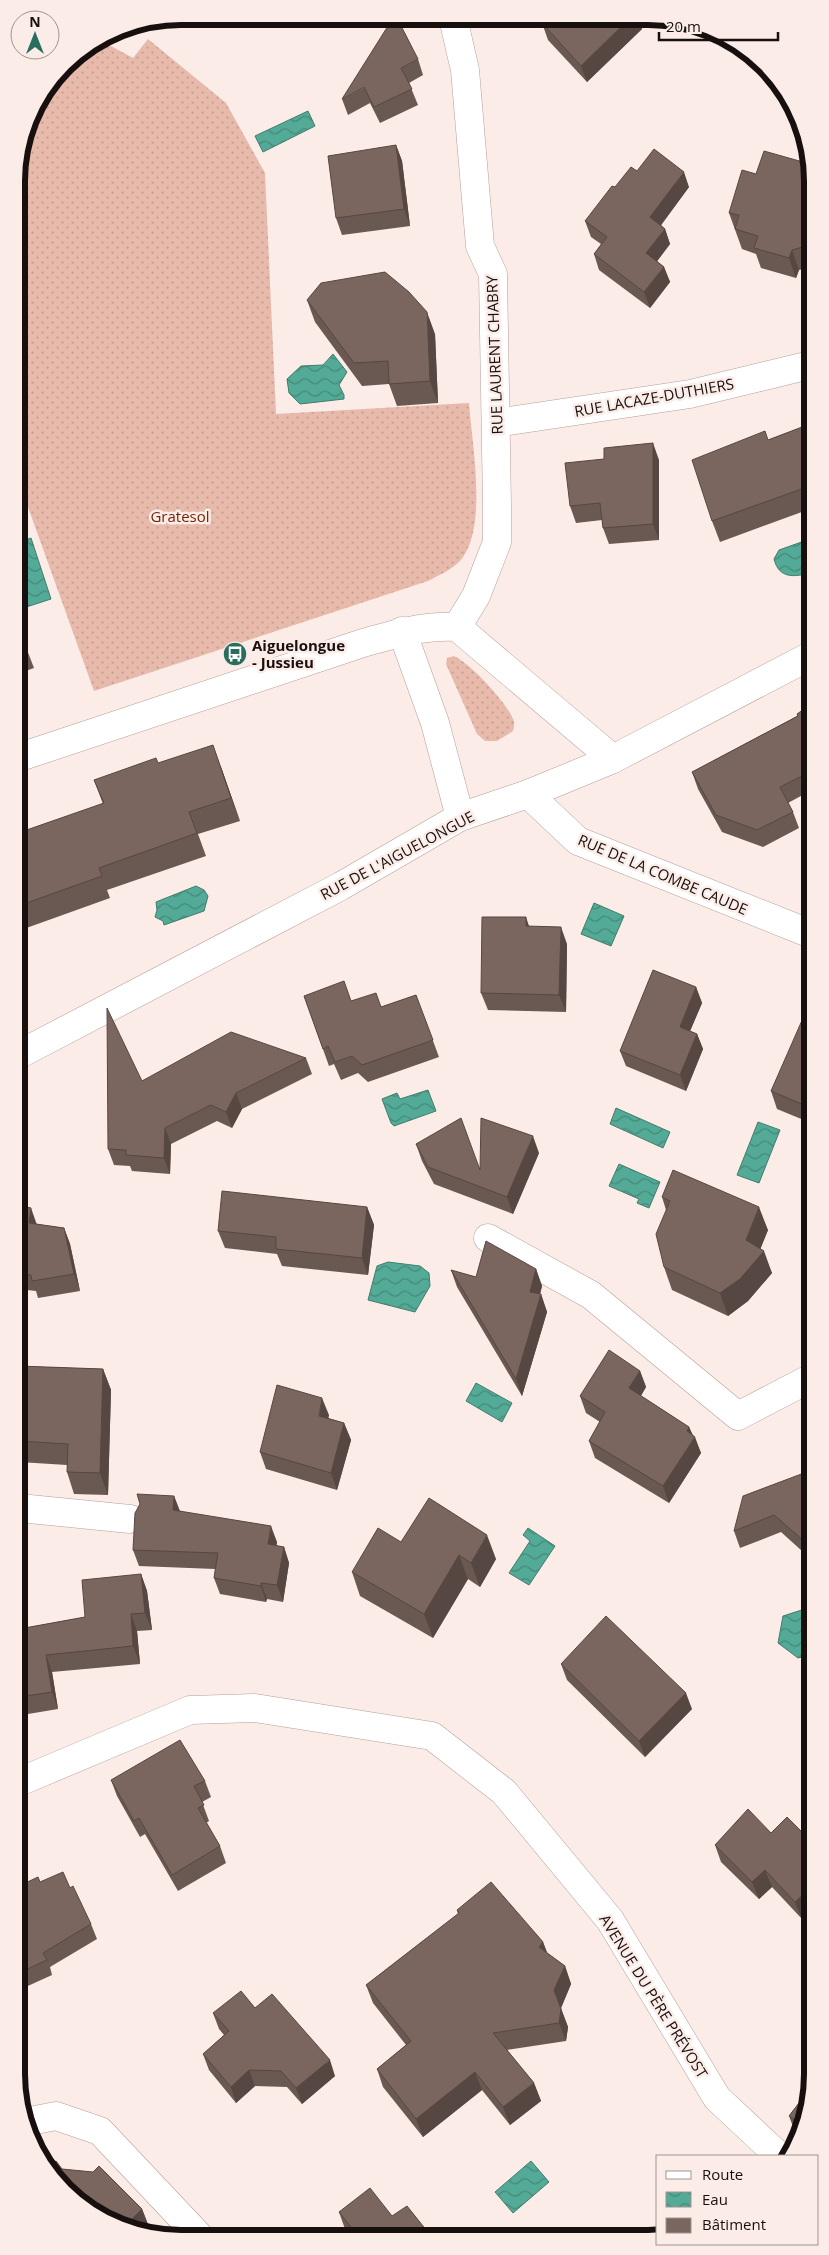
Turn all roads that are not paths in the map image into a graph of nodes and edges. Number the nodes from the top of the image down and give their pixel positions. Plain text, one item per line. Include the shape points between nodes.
1 (455, 25) edge
2 (804, 366) edge
3 (496, 423) junction
4 (456, 627) junction
5 (402, 631) junction
6 (804, 659) edge
7 (25, 756) edge
8 (613, 759) junction
9 (528, 794) junction
10 (460, 817) junction
11 (804, 931) edge
12 (25, 1051) edge
13 (488, 1238) dead end
14 (804, 1382) edge
15 (25, 1509) edge
16 (130, 1519) dead end
17 (25, 1779) edge
18 (32, 2121) edge
19 (778, 2155) edge
20 (193, 2230) edge

1 - 3 street, RUE LAURENT CHABRY via 465,70 480,246 493,274
2 - 3 street, RUE LACAZE-DUTHIERS via 690,394
3 - 4 street, RUE LAURENT CHABRY via 497,542 476,596
4 - 5 street via 435,626
4 - 8 street
5 - 7 street
5 - 10 street via 436,723
6 - 8 street, RUE DE L'AIGUELONGUE
8 - 9 street, RUE DE L'AIGUELONGUE
9 - 10 street, RUE DE L'AIGUELONGUE
9 - 11 street, RUE DE LA COMBE CAUDE via 578,841
10 - 12 street, RUE DE L'AIGUELONGUE via 341,886
13 - 14 street via 591,1295 738,1416
15 - 16 street
17 - 19 street, AVENUE DU PÈRE PRÉVOST via 190,1710 255,1708 432,1736 504,1792 610,1920 717,2098
18 - 20 street via 56,2116 100,2131

